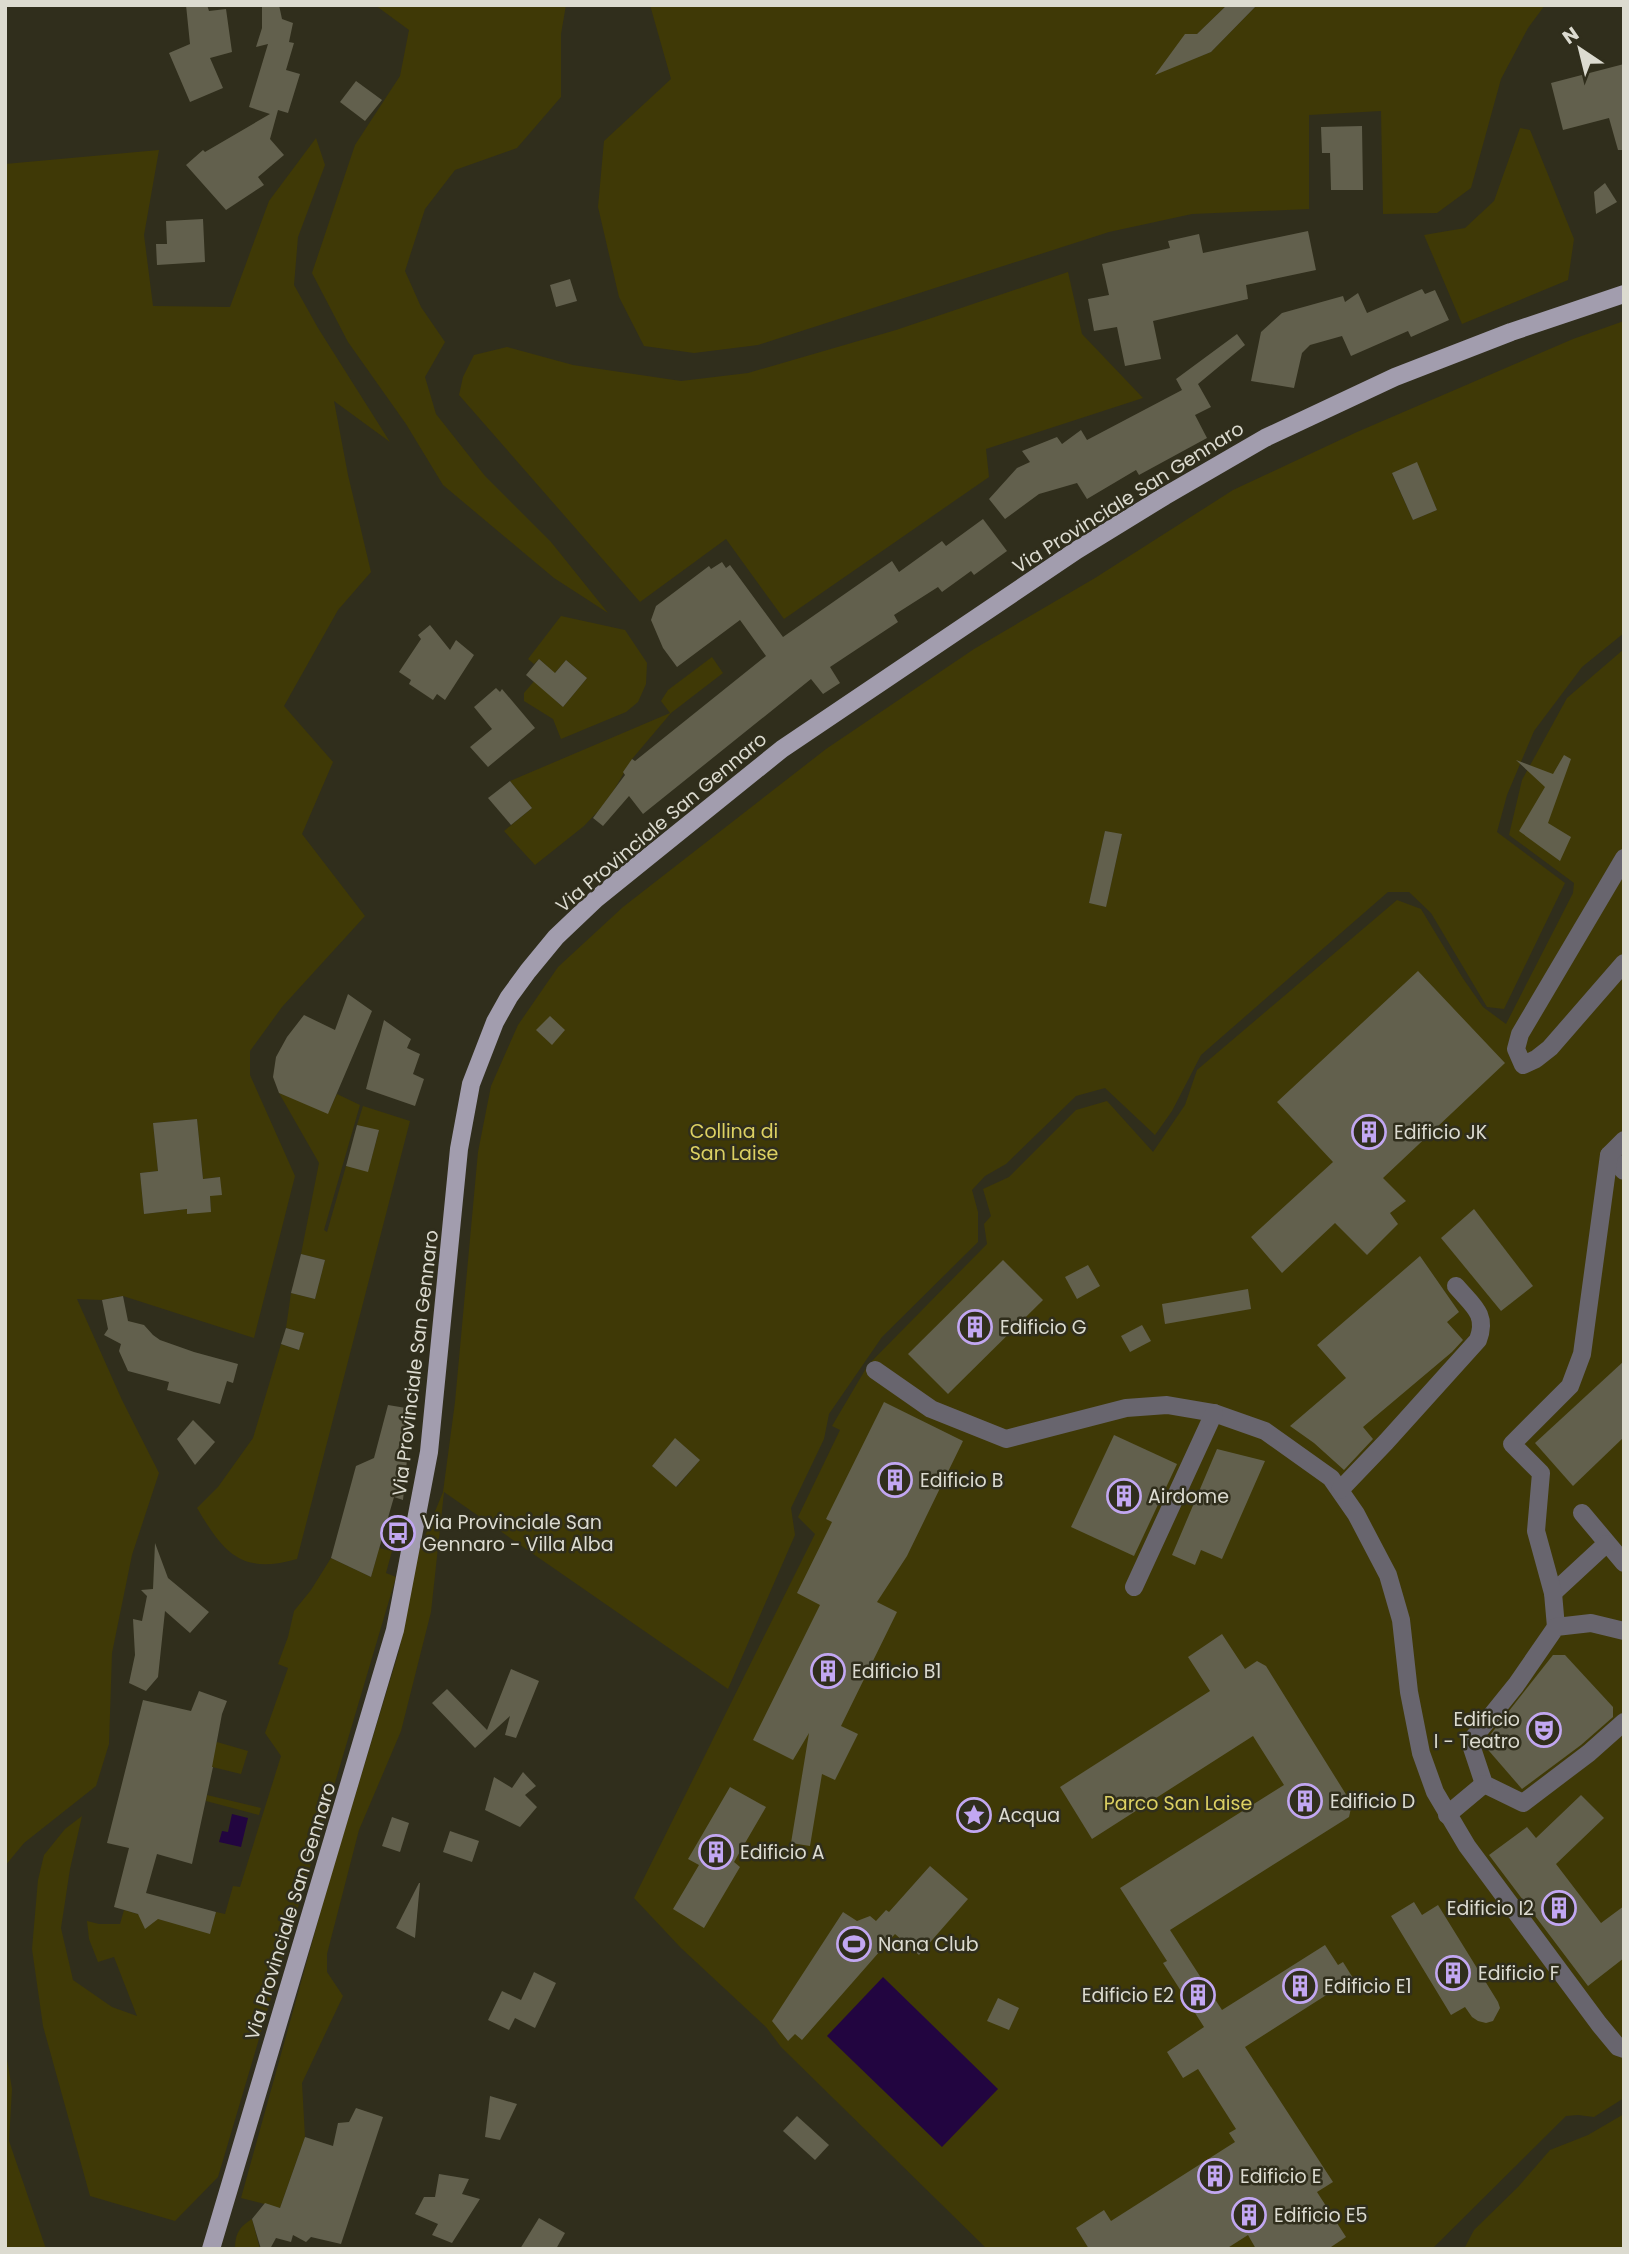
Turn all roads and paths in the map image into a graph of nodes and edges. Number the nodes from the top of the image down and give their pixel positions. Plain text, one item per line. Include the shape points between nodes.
1 (1624, 294) edge
2 (1624, 858) edge
3 (1624, 963) edge
4 (1624, 1140) edge
5 (1609, 1155) junction
6 (1624, 1171) edge
7 (1456, 1286) dead end
8 (875, 1370) dead end
9 (1214, 1413) junction
10 (1340, 1490) junction
11 (1582, 1513) dead end
12 (1606, 1544) junction
13 (1624, 1563) edge
14 (1134, 1587) dead end
15 (1553, 1593) junction
16 (1556, 1627) junction
17 (1624, 1631) edge
18 (1624, 1722) edge
19 (1484, 1784) junction
20 (1447, 1815) junction
21 (1624, 2049) edge
22 (211, 2249) edge

1 - 22 main road, Via Provinciale San Gennaro via 1395,377 1265,438 1077,550 771,757 596,899 556,937 509,997 471,1084 459,1149 429,1452 395,1630
2 - 3 street via 1520,1034 1516,1049 1522,1065 1550,1048
4 - 5 street
5 - 6 street
5 - 15 street via 1582,1354 1570,1386 1512,1444 1541,1473 1536,1531
7 - 10 street via 1482,1318 1478,1340
8 - 9 street via 931,1409 1006,1439 1126,1408 1167,1405
9 - 10 street via 1281,1440
9 - 14 street
10 - 20 street via 1388,1574 1401,1620 1421,1754
11 - 12 street
12 - 13 street
12 - 15 street
15 - 16 street
16 - 17 street via 1591,1623
16 - 19 street via 1470,1742
18 - 19 street via 1523,1803
19 - 20 street
20 - 21 street via 1599,2024

